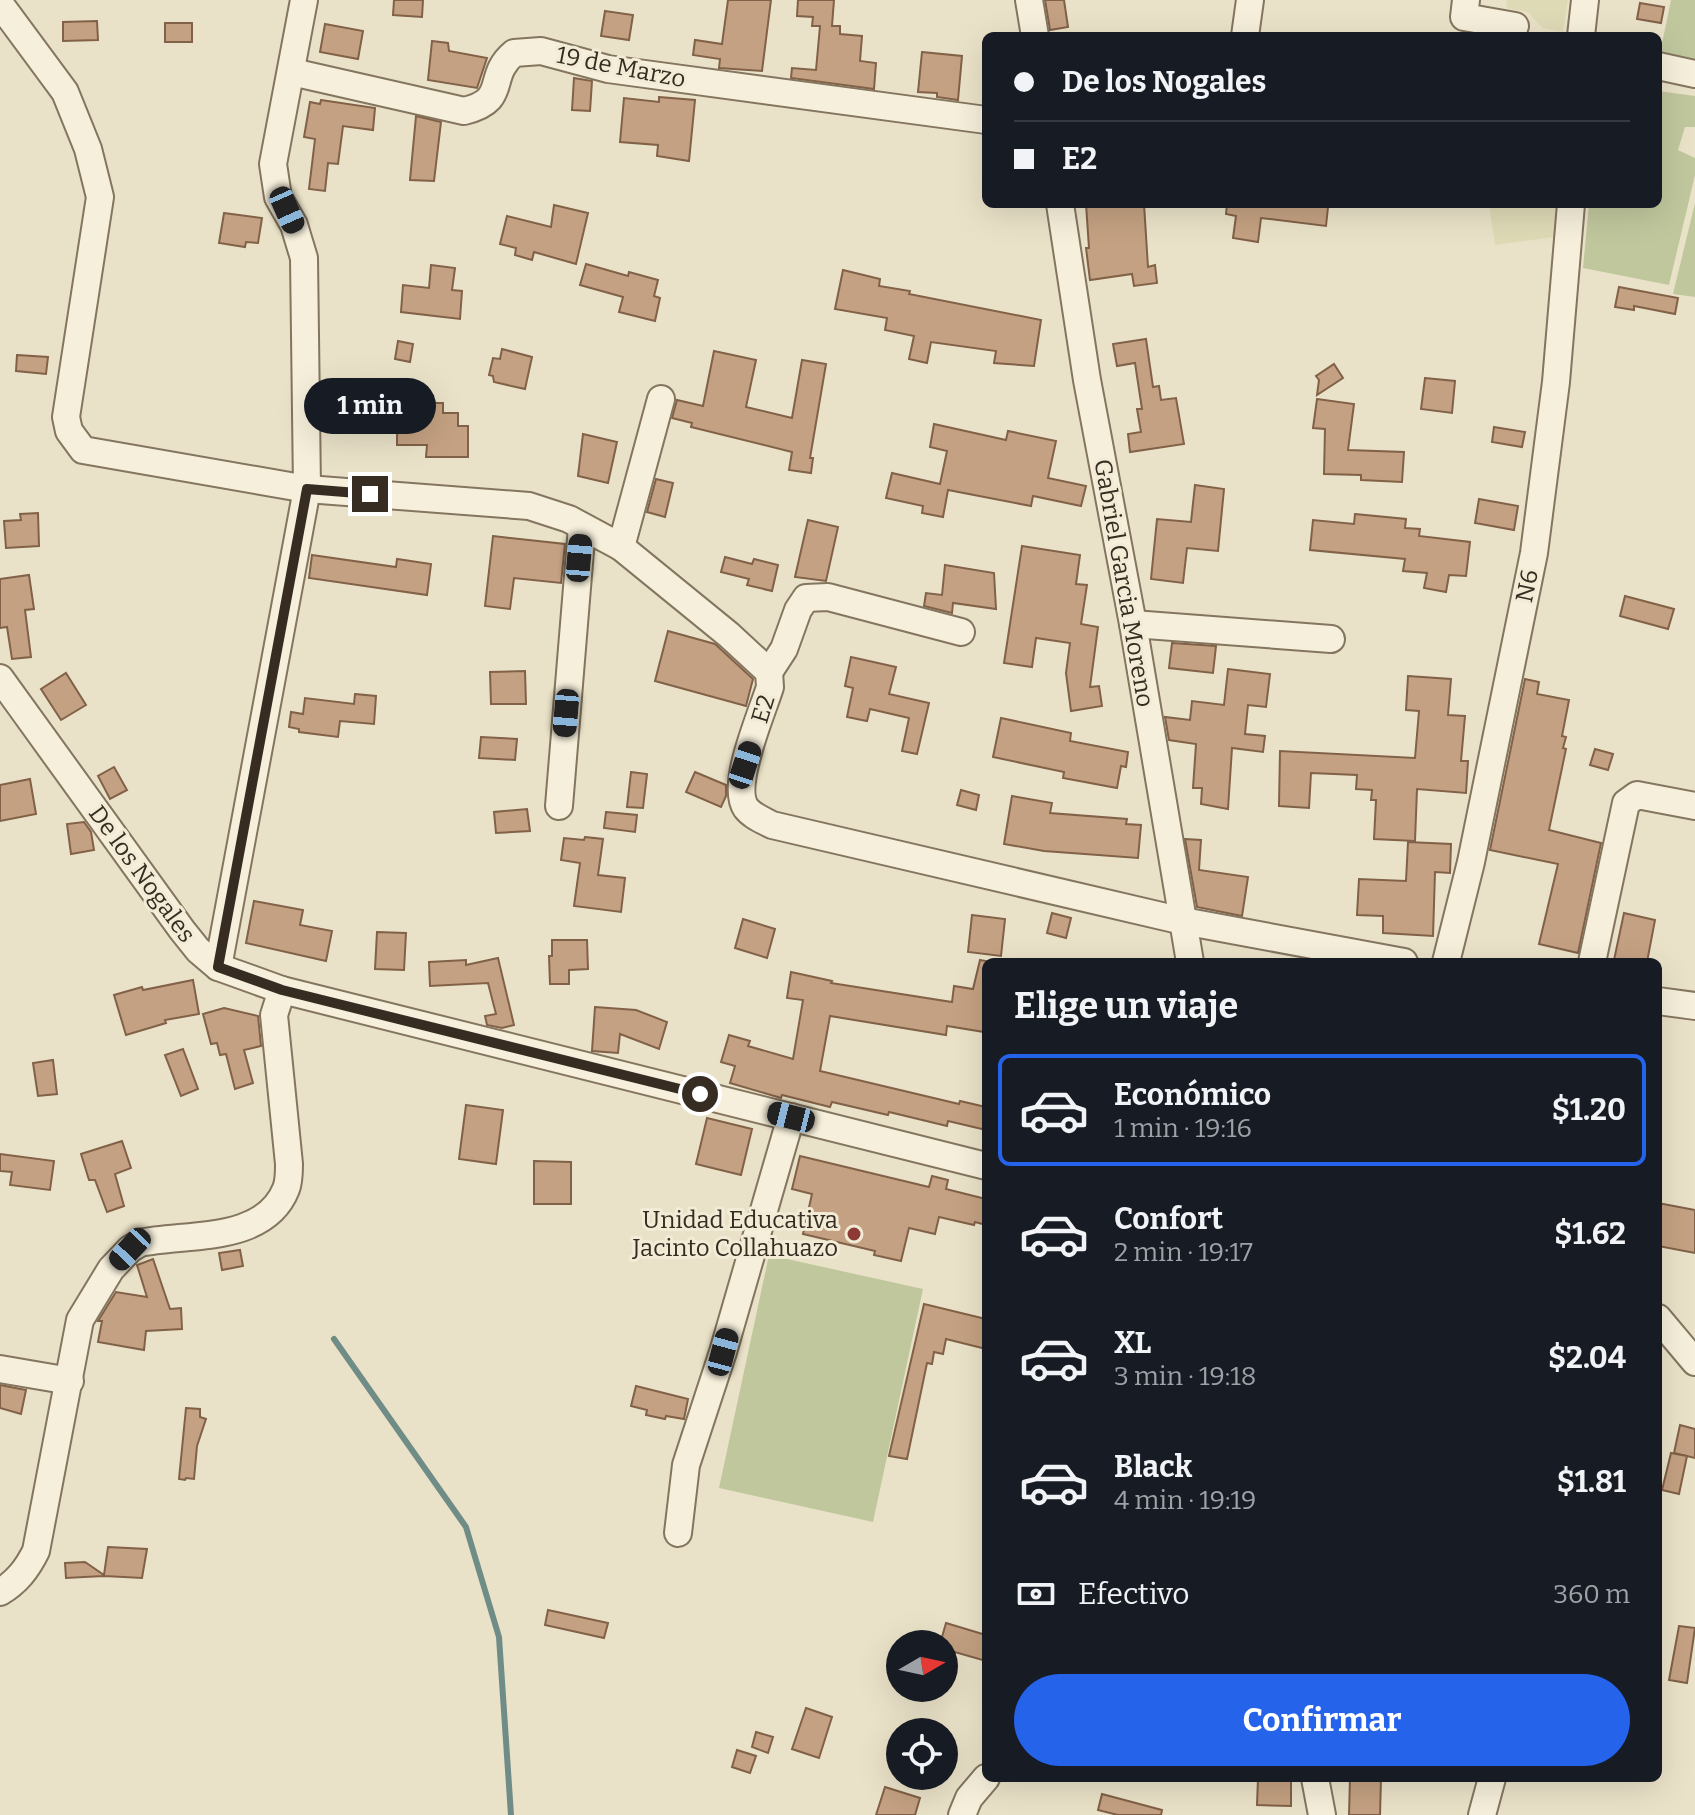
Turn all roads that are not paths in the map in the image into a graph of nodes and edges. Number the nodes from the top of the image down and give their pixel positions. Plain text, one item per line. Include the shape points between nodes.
1 (304, 0) edge
2 (1029, 0) edge
3 (1250, 0) edge
4 (1466, 0) edge
5 (1585, 0) edge
6 (0, 4) edge
7 (1515, 26) dead end
8 (1034, 32) edge
9 (1246, 32) edge
10 (1581, 32) edge
11 (1662, 67) edge
12 (292, 72) junction
13 (1695, 74) edge
14 (982, 119) edge
15 (1061, 208) edge
16 (1571, 208) edge
17 (661, 399) dead end
18 (307, 489) junction
19 (582, 527) junction
20 (621, 547) junction
21 (1133, 624) junction
22 (961, 632) dead end
23 (1331, 639) dead end
24 (769, 672) junction
25 (0, 678) edge
26 (559, 806) dead end
27 (1695, 806) edge
28 (1183, 921) junction
29 (1189, 958) edge
30 (1382, 958) edge
31 (1447, 958) edge
32 (1593, 958) edge
33 (218, 967) junction
34 (282, 990) junction
35 (1662, 1002) edge
36 (1695, 1006) edge
37 (791, 1117) junction
38 (982, 1165) edge
39 (1662, 1323) edge
40 (1695, 1362) edge
41 (0, 1369) edge
42 (70, 1381) junction
43 (678, 1533) dead end
44 (0, 1592) edge
45 (983, 1782) edge
46 (1316, 1782) edge
47 (1491, 1782) edge
48 (962, 1815) edge
49 (1322, 1815) edge
50 (1482, 1815) edge

1 - 12 street
2 - 8 street
3 - 9 street
4 - 7 street via 1464,17
5 - 10 street
6 - 18 street, E2 via 65,92 100,197 66,417 75,442 83,450
11 - 13 street
12 - 14 street, 19 de Marzo via 464,111 496,93 498,74 514,53 541,51 608,69
12 - 18 street via 273,164 278,197 304,258
15 - 21 street, Gabriel Garcia Moreno
16 - 31 street, N6 via 1534,553
17 - 20 street
18 - 19 street, E2 via 529,506
18 - 33 street
19 - 20 street, E2
19 - 26 street
20 - 24 street, E2
21 - 23 street
21 - 28 street, Gabriel Garcia Moreno
22 - 24 street via 828,597 806,598
24 - 28 street, E2 via 770,687 741,784 744,804 754,815 772,825
25 - 33 street, De los Nogales via 182,930
27 - 32 street via 1637,795 1626,803
28 - 29 street, Gabriel Garcia Moreno
28 - 30 street
33 - 34 street, De los Nogales
34 - 37 street, De los Nogales
34 - 42 street via 274,1015 287,1187 276,1206 241,1227 152,1240 130,1249 111,1269 80,1320
35 - 36 street
37 - 38 street, De los Nogales
37 - 43 street via 686,1465
39 - 40 street
41 - 42 street
42 - 44 street via 36,1551 27,1568
45 - 48 street
46 - 49 street
47 - 50 street

